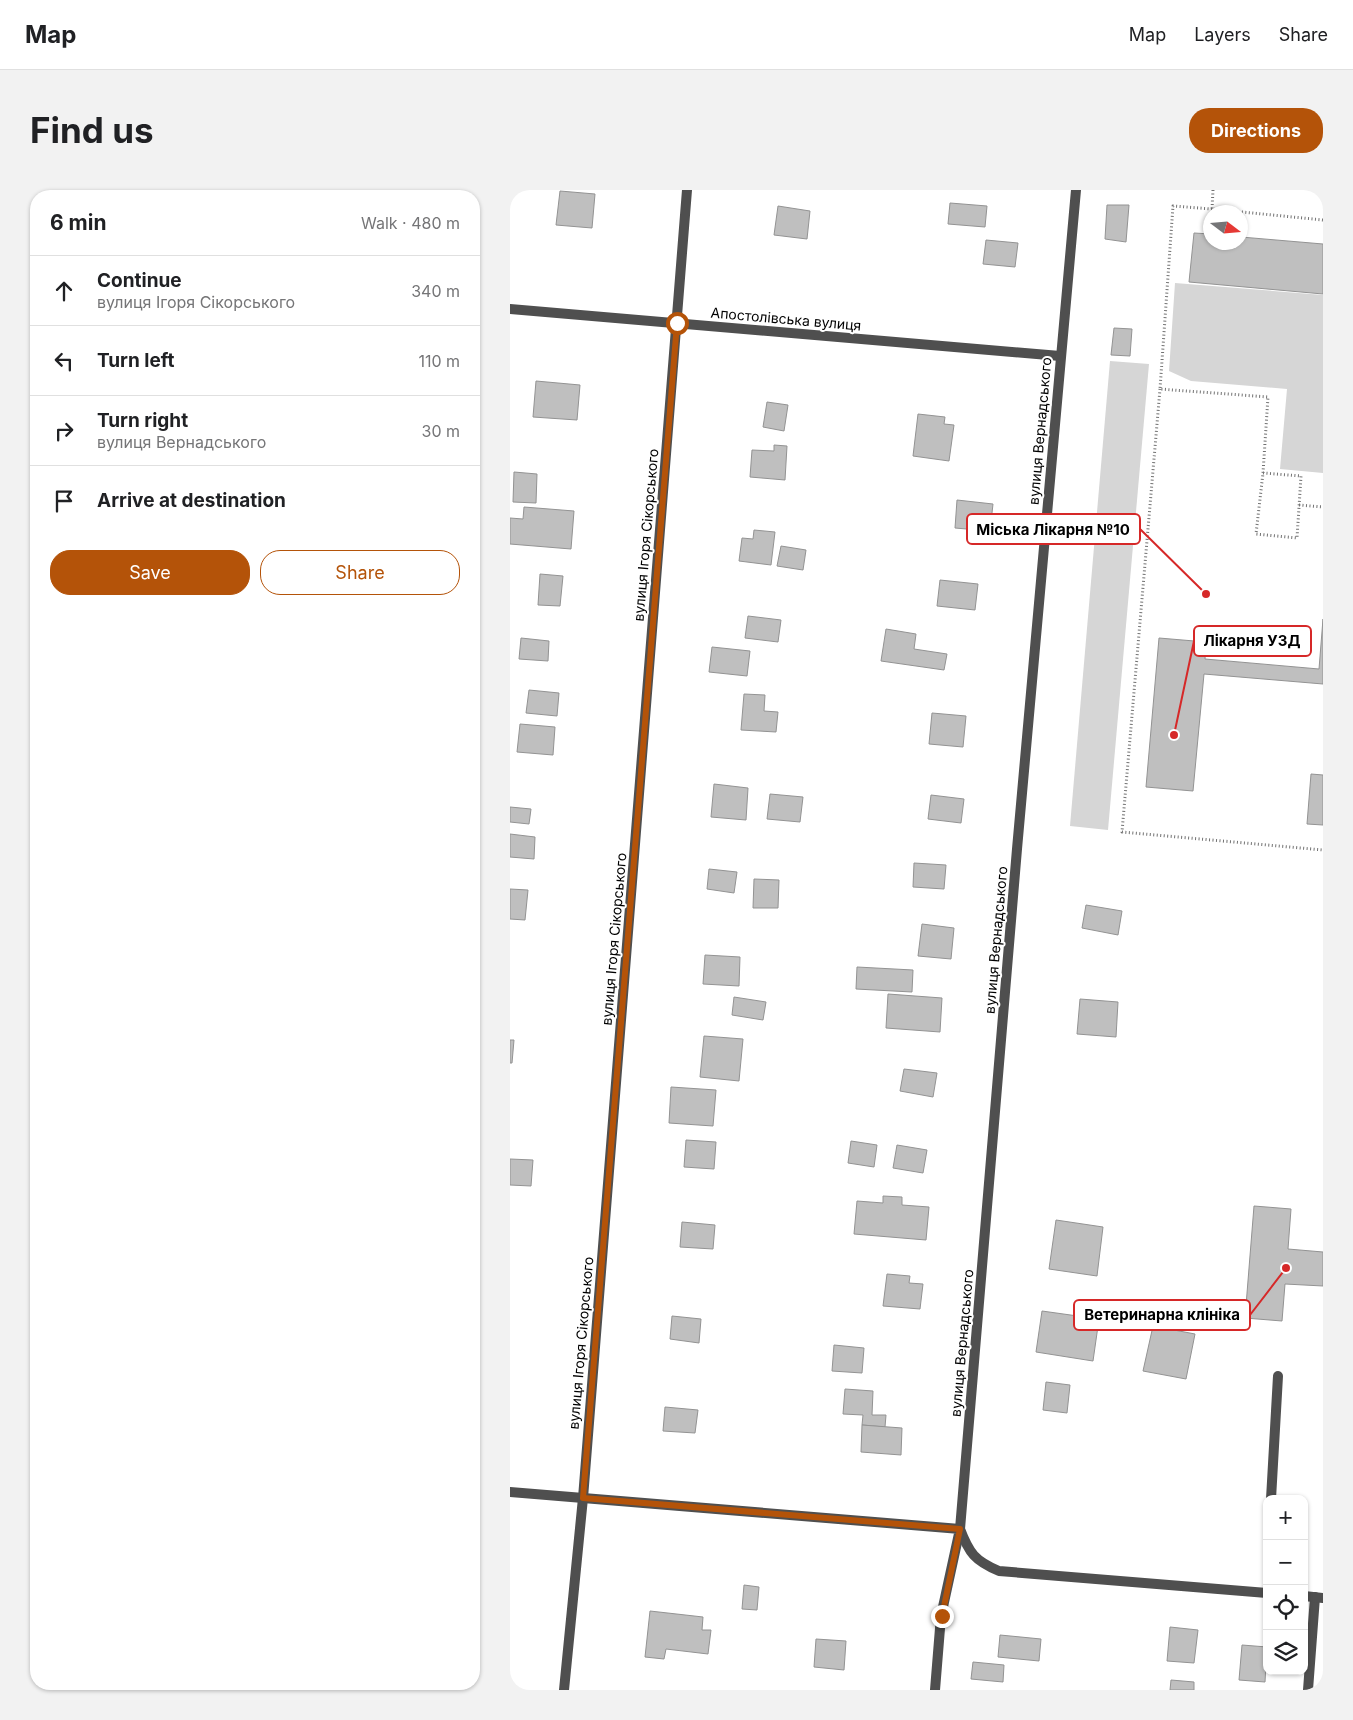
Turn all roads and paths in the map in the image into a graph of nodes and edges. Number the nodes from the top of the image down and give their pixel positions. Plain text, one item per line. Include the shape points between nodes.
1 (687, 190) edge
2 (1076, 190) edge
3 (1213, 190) edge
4 (1212, 205) edge
5 (1203, 208) edge
6 (1248, 213) edge
7 (1323, 220) edge
8 (510, 309) edge
9 (677, 323) junction
10 (1060, 356) junction
11 (1160, 389) junction
12 (1263, 473) junction
13 (1299, 505) junction
14 (1323, 507) edge
15 (1323, 850) edge
16 (1278, 1376) dead end
17 (510, 1492) edge
18 (1272, 1495) edge
19 (583, 1498) junction
20 (960, 1529) junction
21 (1263, 1593) edge
22 (1319, 1597) edge
23 (564, 1690) edge
24 (935, 1690) edge
25 (1308, 1690) edge

1 - 9 street, вулиця Ігоря Сікорського
2 - 10 street, вулиця Вернадського
3 - 4 path
5 - 11 path via 1174,206
6 - 7 path
8 - 9 street, Апостолівська вулиця
9 - 10 street, Апостолівська вулиця
9 - 19 street, вулиця Ігоря Сікорського
10 - 20 street, вулиця Вернадського
11 - 12 path via 1268,397
11 - 15 path via 1122,832
12 - 13 path via 1301,476
12 - 13 path via 1256,534 1297,538
13 - 14 path
16 - 18 street
17 - 19 street
19 - 20 street
19 - 23 street, вулиця Ігоря Сікорського
20 - 21 street via 968,1550 982,1564 999,1571
20 - 24 street, вулиця Вернадського via 942,1616
22 - 25 street

